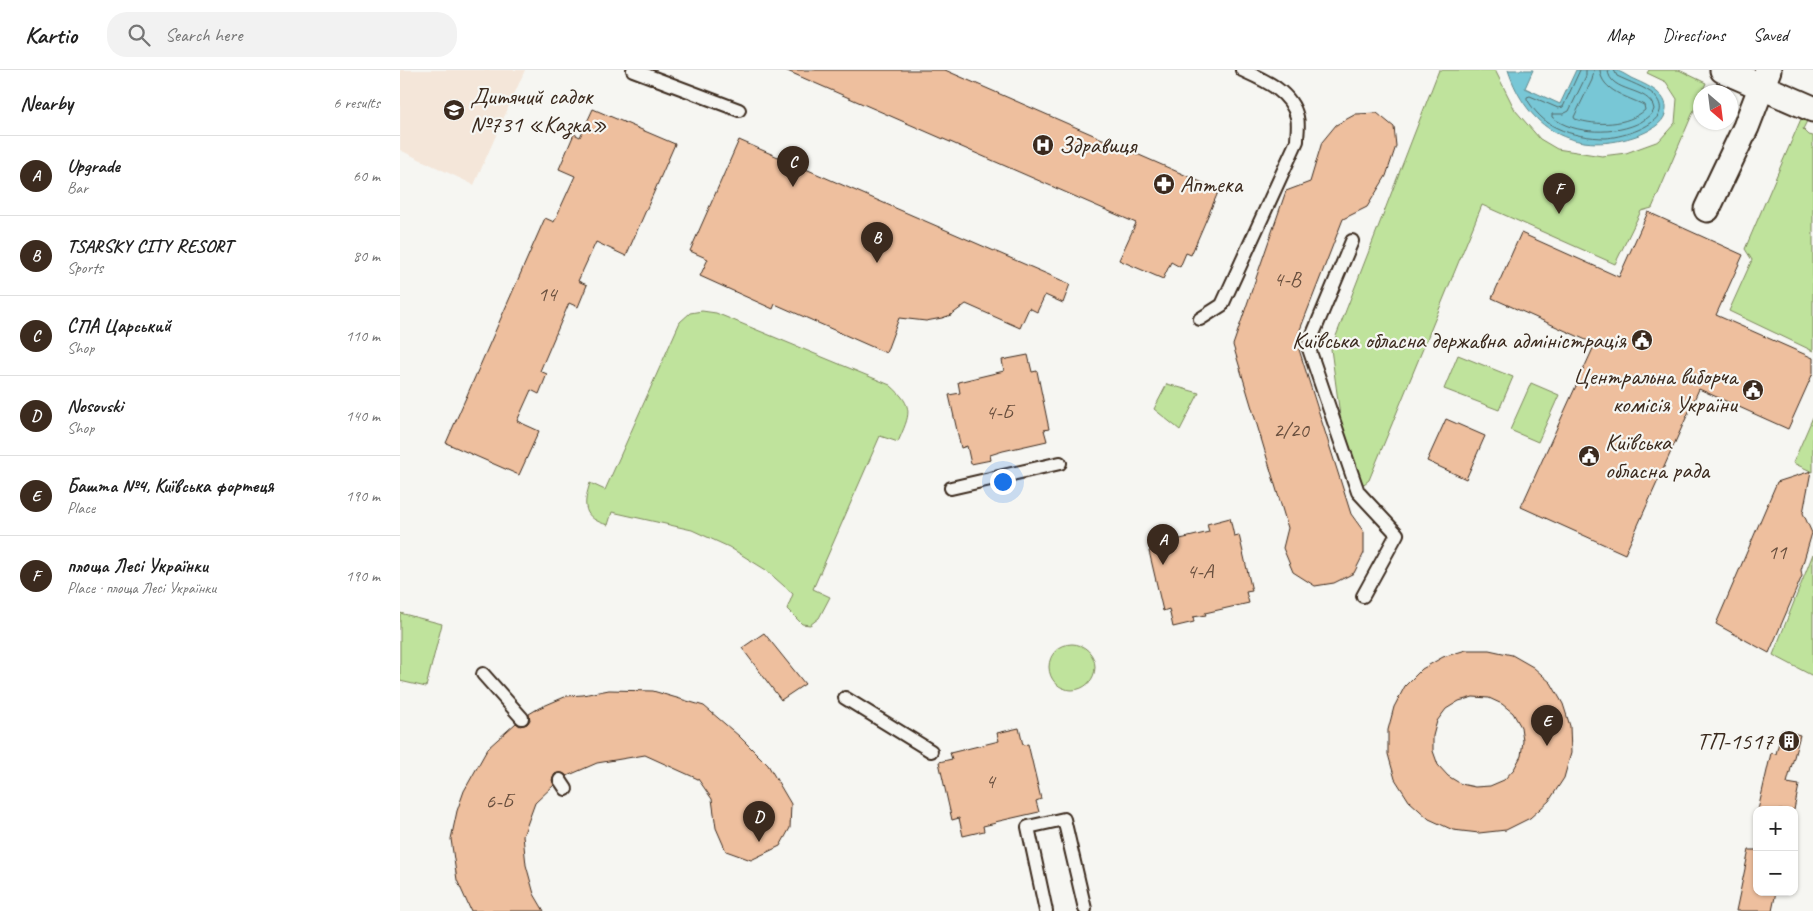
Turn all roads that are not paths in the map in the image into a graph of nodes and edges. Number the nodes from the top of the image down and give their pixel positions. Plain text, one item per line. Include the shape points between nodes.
1 (633, 70) edge
2 (1244, 70) edge
3 (1723, 70) edge
4 (1765, 78) edge
5 (1813, 109) edge
6 (738, 110) dead end
7 (1707, 209) dead end
8 (1352, 242) dead end
9 (1200, 319) dead end
10 (1060, 463) dead end
11 (951, 488) dead end
12 (1363, 596) dead end
13 (484, 674) dead end
14 (845, 698) dead end
15 (522, 718) dead end
16 (931, 751) dead end
17 (1084, 909) dead end
18 (1046, 911) edge

1 - 6 lane
2 - 9 lane via 1272,84 1287,97 1297,117 1297,141 1222,305
3 - 4 street
4 - 5 street
4 - 7 street
8 - 12 lane via 1308,346 1358,492 1397,534
10 - 11 lane
13 - 15 lane
14 - 16 lane
17 - 18 lane via 1064,819 1028,828

